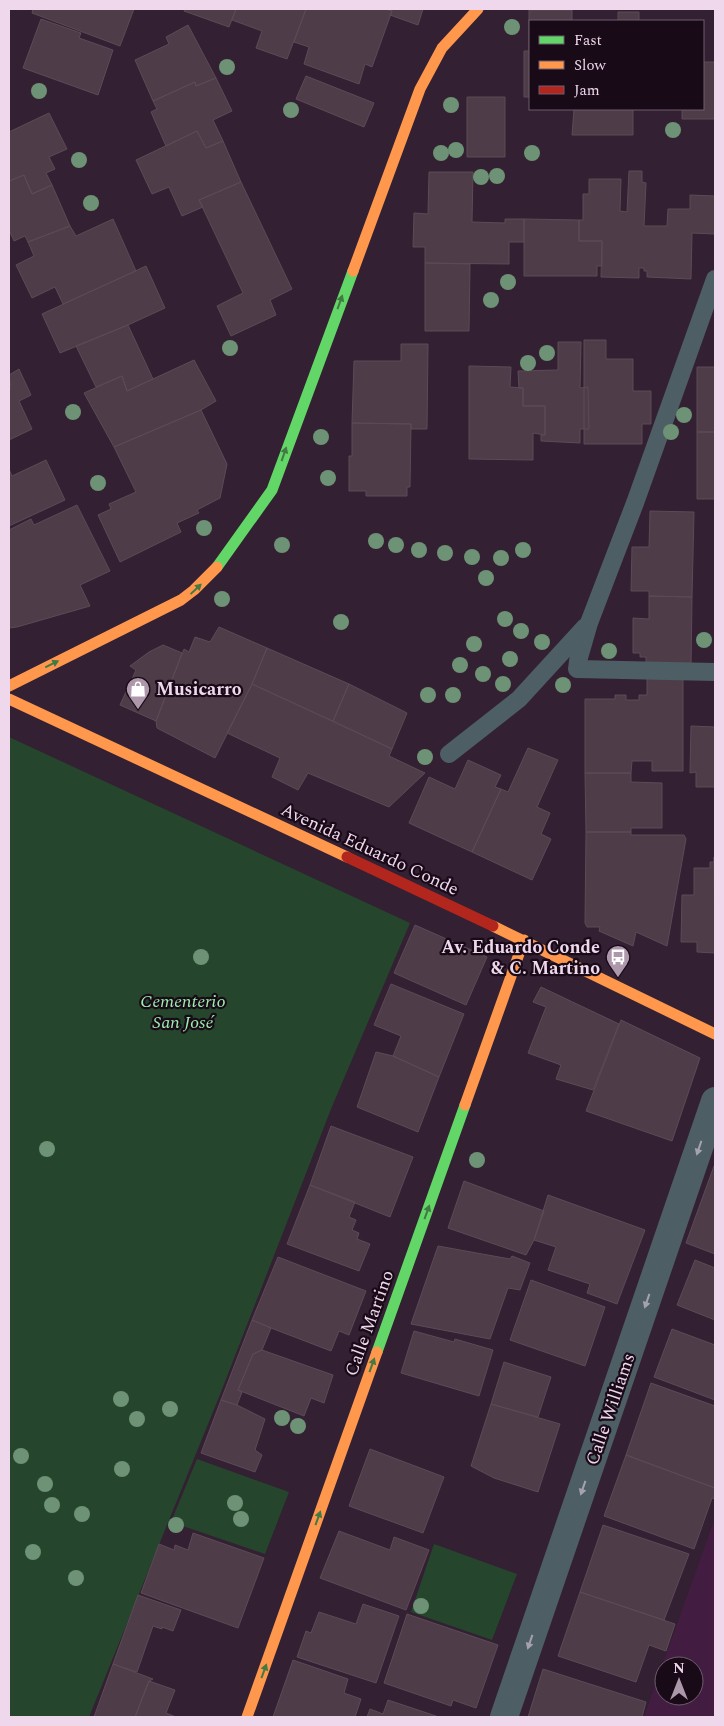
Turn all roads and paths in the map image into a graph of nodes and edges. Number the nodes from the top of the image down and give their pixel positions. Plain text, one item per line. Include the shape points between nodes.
1 (474, 10) edge
2 (715, 279) edge
3 (589, 623) junction
4 (715, 672) edge
5 (9, 686) edge
6 (9, 699) edge
7 (449, 754) dead end
8 (524, 940) junction
9 (715, 1034) edge
10 (715, 1102) edge
11 (247, 1717) edge
12 (504, 1717) edge

5 -> 1 street via 195,591 272,490 420,89 442,48
2 - 3 lane
3 - 4 lane via 577,670
3 - 7 lane via 519,699
6 - 8 street, Avenida Eduardo Conde
8 - 9 street, Avenida Eduardo Conde
11 -> 8 street, Calle Martino
10 -> 12 street, Calle Williams

